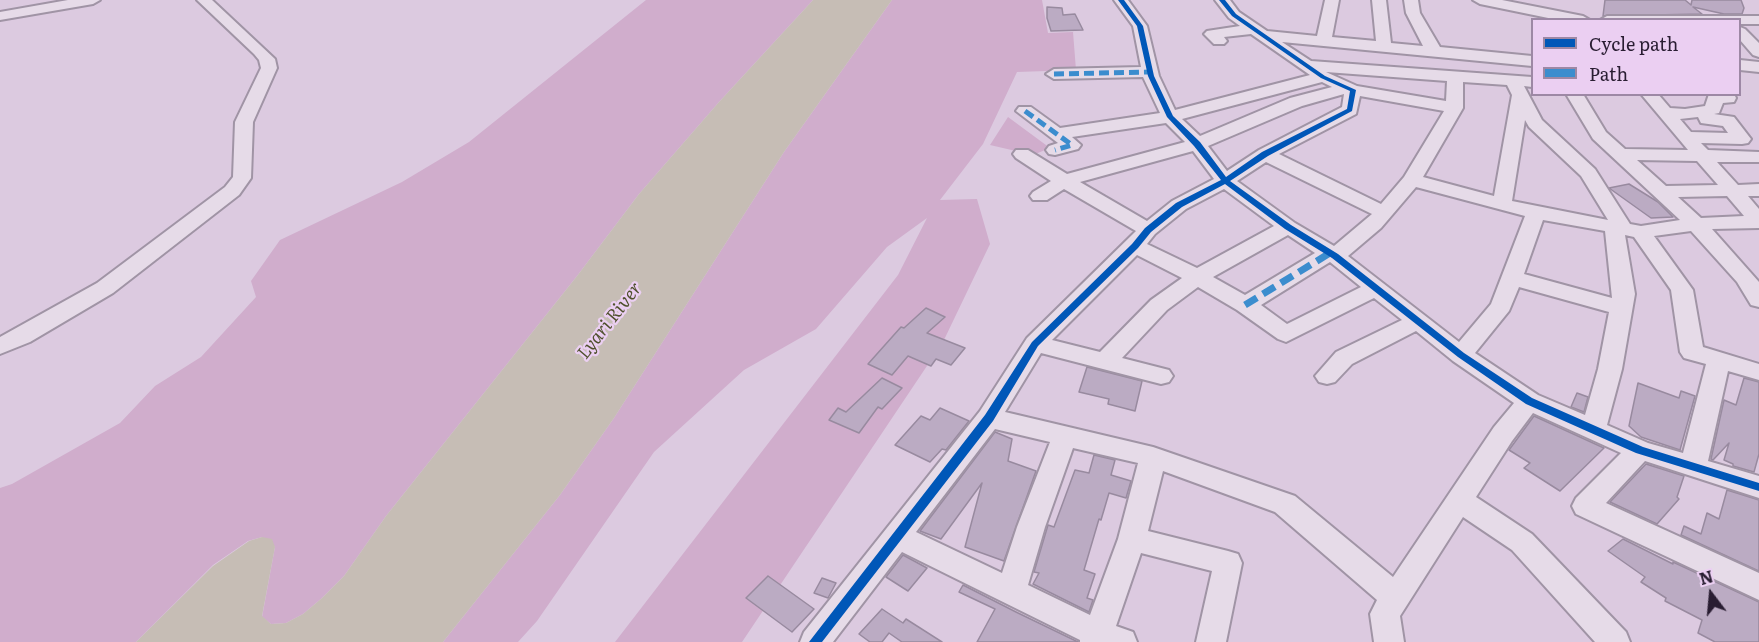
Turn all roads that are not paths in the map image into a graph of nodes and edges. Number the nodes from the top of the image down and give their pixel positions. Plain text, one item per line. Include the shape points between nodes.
1 (93, 0) edge
2 (204, 0) edge
3 (1121, 0) edge
4 (1222, 0) edge
5 (1332, 0) edge
6 (1379, 0) edge
7 (1411, 0) edge
8 (1480, 0) edge
9 (1546, 0) edge
10 (1533, 15) edge
11 (0, 16) edge
12 (1754, 16) edge
13 (1568, 18) edge
14 (1731, 18) edge
15 (1258, 32) junction
16 (1741, 33) edge
17 (1324, 39) junction
18 (1219, 41) dead end
19 (1384, 46) junction
20 (1434, 51) junction
21 (1741, 52) edge
22 (1759, 53) edge
23 (1531, 61) edge
24 (1306, 65) junction
25 (1741, 65) edge
26 (1759, 67) edge
27 (1150, 72) junction
28 (1054, 74) dead end
29 (1455, 76) junction
30 (1323, 77) junction
31 (1522, 86) edge
32 (1350, 89) junction
33 (1575, 96) edge
34 (1651, 96) edge
35 (1726, 96) edge
36 (1454, 108) junction
37 (1025, 111) dead end
38 (1704, 111) junction
39 (1665, 113) junction
40 (1170, 117) junction
41 (1686, 137) junction
42 (1197, 144) junction
43 (1022, 154) dead end
44 (1265, 154) junction
45 (1619, 154) junction
46 (1703, 156) junction
47 (1759, 157) edge
48 (1412, 180) junction
49 (1064, 181) junction
50 (1225, 181) junction
51 (1733, 190) junction
52 (1759, 190) edge
53 (1659, 192) junction
54 (1040, 196) dead end
55 (1502, 204) junction
56 (1385, 213) junction
57 (1536, 213) junction
58 (1759, 221) edge
59 (1696, 224) junction
60 (1288, 227) junction
61 (1626, 229) junction
62 (1142, 238) junction
63 (1333, 254) junction
64 (1197, 277) junction
65 (1512, 278) junction
66 (1753, 279) edge
67 (1376, 288) junction
68 (1759, 300) edge
69 (1245, 306) junction
70 (1621, 308) junction
71 (1418, 321) junction
72 (1035, 344) junction
73 (0, 346) edge
74 (1461, 355) junction
75 (1719, 360) junction
76 (1104, 363) junction
77 (1759, 372) edge
78 (1161, 376) dead end
79 (1327, 376) dead end
80 (1529, 401) junction
81 (989, 418) junction
82 (1593, 429) junction
83 (1065, 436) junction
84 (1640, 450) junction
85 (1153, 457) junction
86 (1693, 467) junction
87 (1759, 487) edge
88 (1459, 500) junction
89 (897, 536) junction
90 (1132, 539) junction
91 (1759, 587) edge
92 (1011, 592) junction
93 (1396, 598) junction
94 (1105, 639) edge
95 (815, 642) edge
96 (1211, 642) edge
97 (1389, 642) edge
98 (1615, 642) edge

1 - 11 street
2 - 73 street via 260,51 269,68 244,122 242,178 232,191 105,288
3 - 27 street via 1140,26
4 - 15 street via 1234,15
5 - 17 street
6 - 19 street
7 - 20 street via 1413,12
8 - 10 street
9 - 10 street
10 - 13 street
12 - 14 street
15 - 17 street
15 - 18 street via 1212,34
15 - 24 street
16 - 22 street
17 - 19 street
19 - 20 street
20 - 23 street
21 - 22 street
24 - 29 street
24 - 30 street
25 - 26 street
27 - 28 street
27 - 40 street
29 - 31 street
29 - 36 street
30 - 32 street
30 - 40 street
31 - 55 street
31 - 61 street via 1535,123 1588,173
32 - 36 street
32 - 42 street via 1296,102
32 - 44 street via 1350,110
33 - 45 street via 1599,135
34 - 39 street
35 - 38 street via 1715,98 1713,109
36 - 48 street
37 - 40 street via 1056,142
38 - 39 street
38 - 41 street via 1707,119 1728,121 1742,139
39 - 41 street
40 - 42 street
41 - 46 street
42 - 49 street
42 - 50 street
43 - 49 street
44 - 50 street
44 - 56 street
45 - 46 street
45 - 53 street
46 - 47 street
46 - 51 street
48 - 55 street
48 - 56 street
49 - 54 street
49 - 62 street
50 - 60 street
50 - 62 street via 1179,205
51 - 52 street
51 - 53 street
51 - 58 street
53 - 59 street
55 - 57 street
56 - 63 street
57 - 61 street
57 - 65 street
58 - 59 street
59 - 61 street
59 - 66 street
60 - 63 street
60 - 64 street
61 - 70 street
61 - 75 street via 1682,290 1692,352
62 - 64 street
62 - 72 street
63 - 67 street
63 - 69 street
64 - 69 street
64 - 76 street via 1159,305
65 - 70 street
65 - 74 street via 1501,306
66 - 68 street
67 - 69 street via 1286,334
67 - 71 street
70 - 82 street via 1611,369
71 - 74 street
71 - 79 street via 1344,358
72 - 76 street
72 - 81 street
74 - 80 street
75 - 77 street
75 - 86 street
76 - 78 street
80 - 82 street
80 - 88 street
81 - 83 street
81 - 89 street
82 - 84 street
83 - 85 street
83 - 92 street
84 - 86 street
84 - 91 street via 1586,506
85 - 90 street
85 - 93 street via 1286,504
86 - 87 street
88 - 93 street
88 - 98 street via 1522,542
89 - 92 street
89 - 95 street
90 - 94 street
90 - 96 street via 1228,563
92 - 94 street
93 - 97 street via 1386,614

